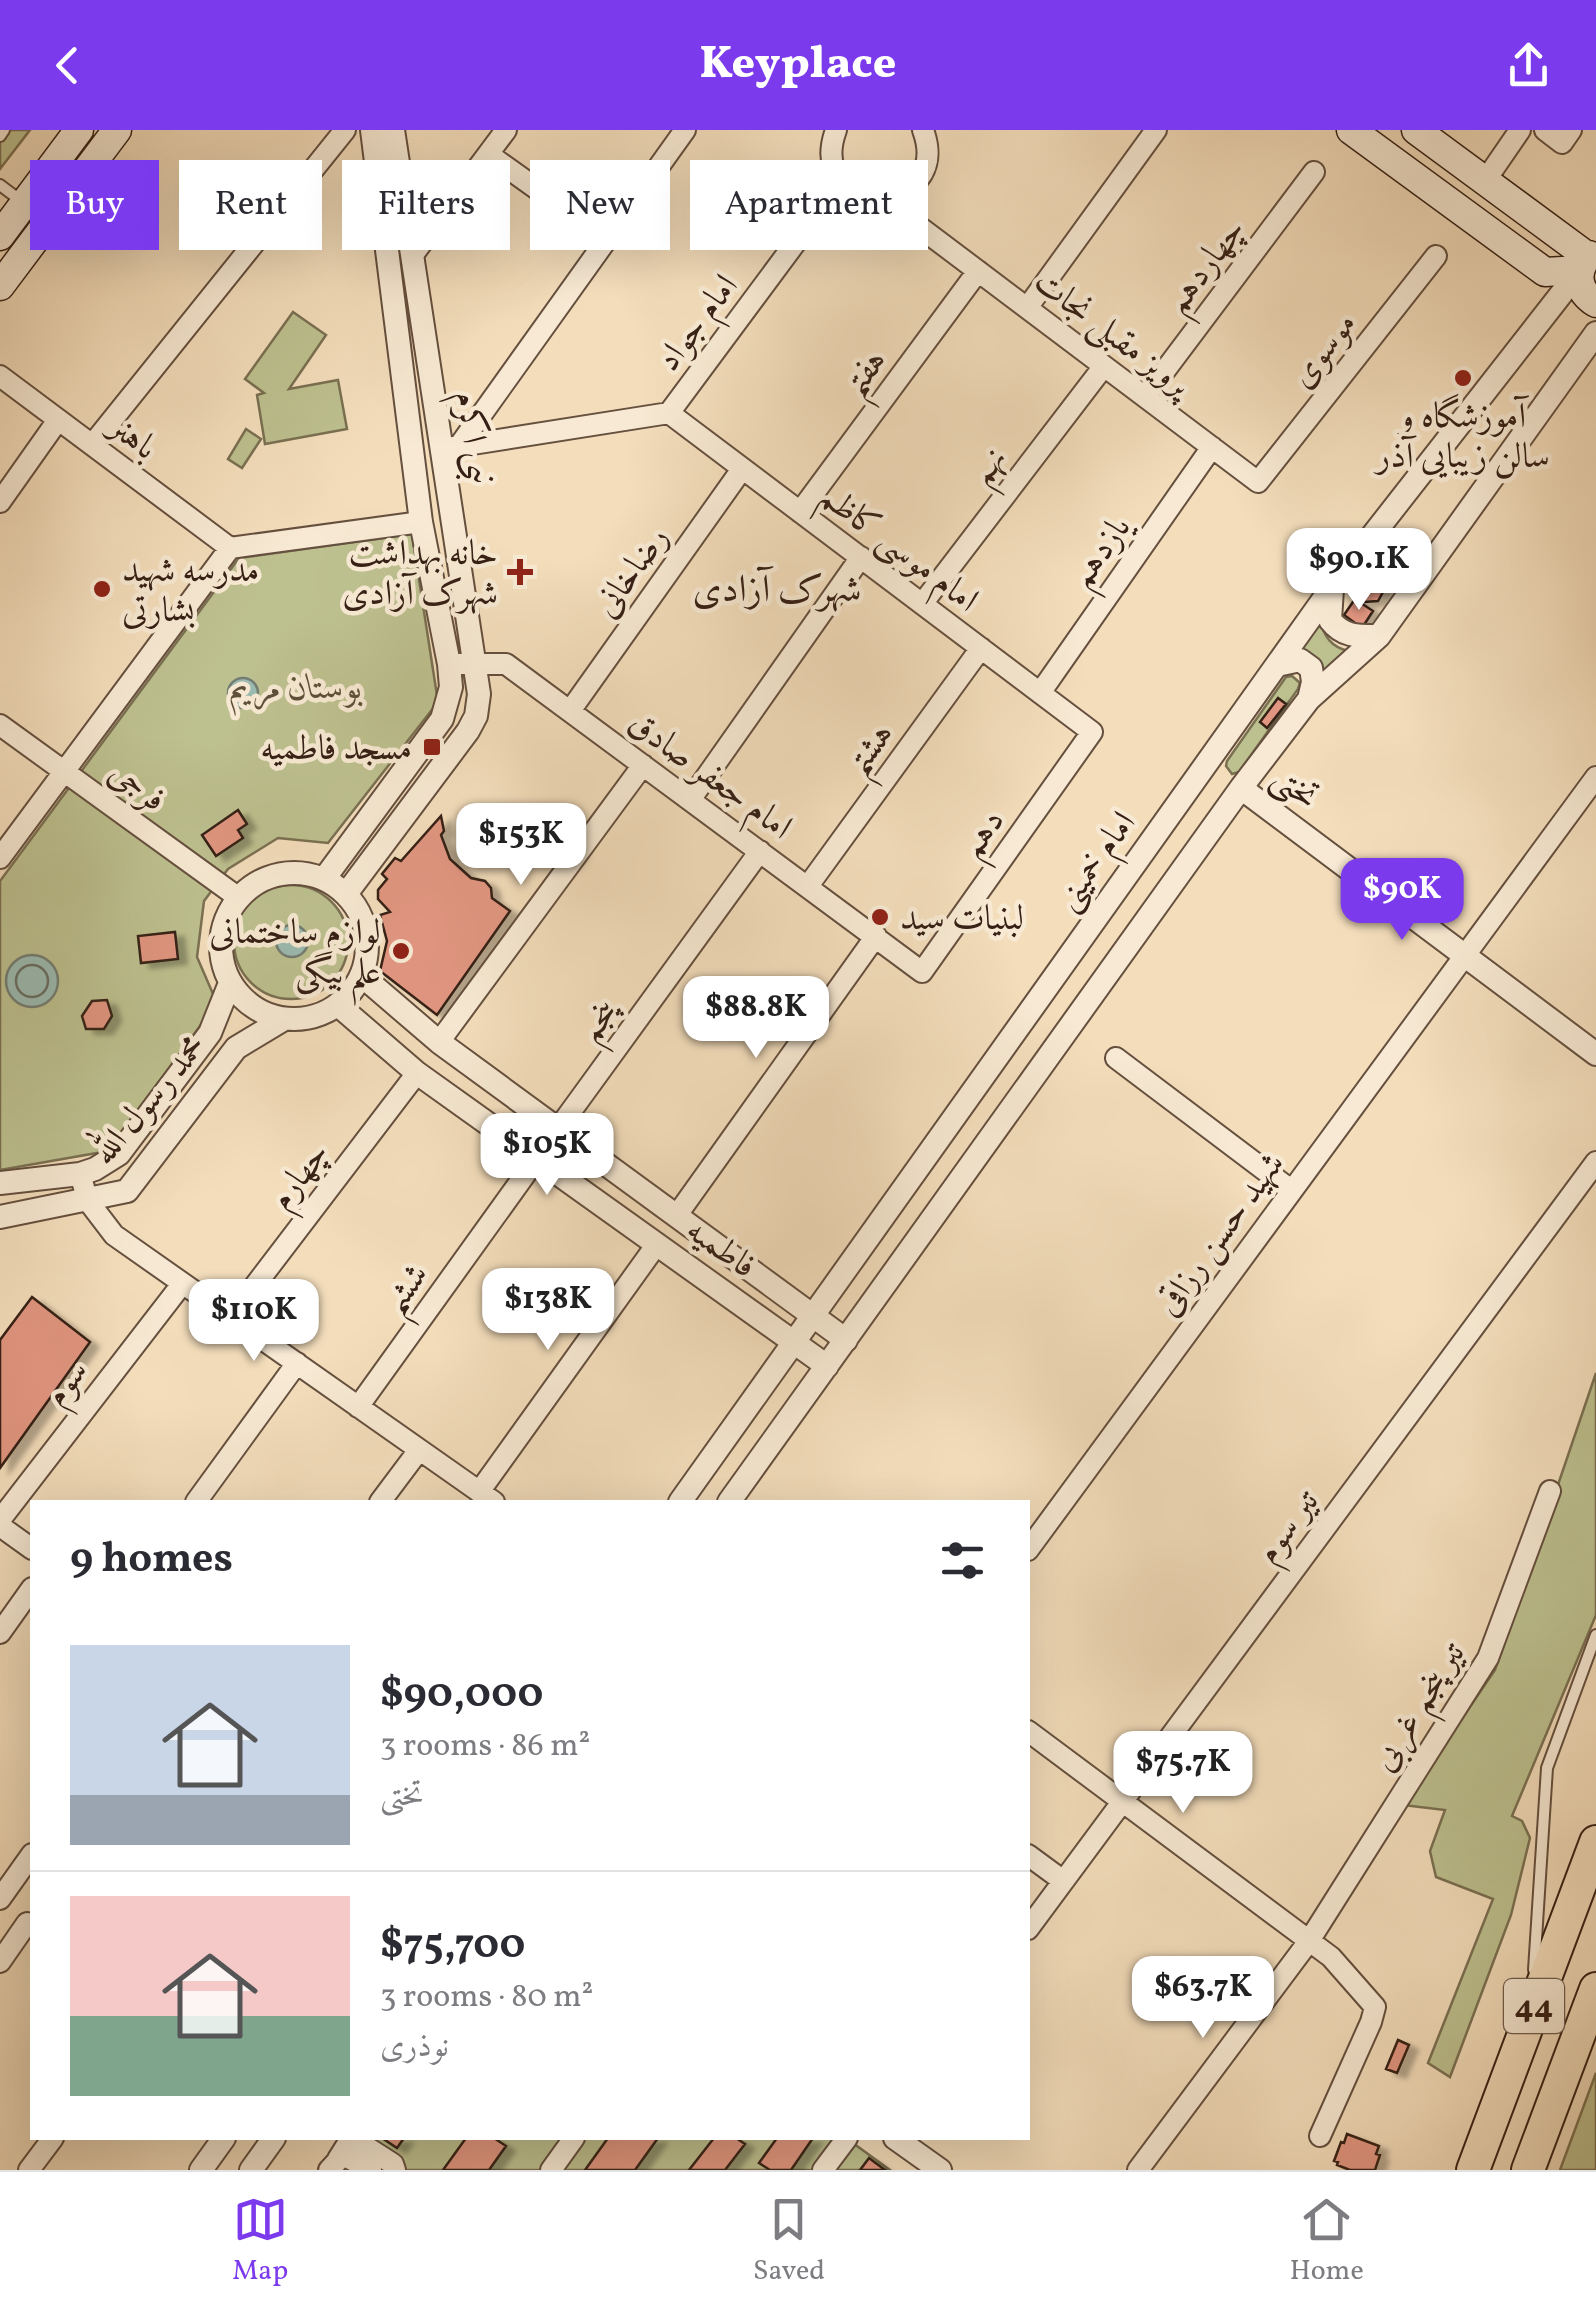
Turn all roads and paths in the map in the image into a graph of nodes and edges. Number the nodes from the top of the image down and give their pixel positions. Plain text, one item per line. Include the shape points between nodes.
1 (79, 130) edge
2 (117, 130) edge
3 (345, 130) edge
4 (372, 130) edge
5 (394, 130) edge
6 (506, 130) edge
7 (686, 130) edge
8 (836, 130) edge
9 (949, 130) edge
10 (1156, 130) edge
11 (1351, 130) edge
12 (1416, 130) edge
13 (1520, 130) edge
14 (1545, 130) edge
15 (1571, 130) edge
16 (925, 134) edge
17 (488, 154) junction
18 (664, 160) edge
19 (834, 160) edge
20 (925, 160) edge
21 (1314, 172) dead end
22 (1485, 181) junction
23 (530, 184) edge
24 (0, 185) edge
25 (25, 203) junction
26 (928, 233) edge
27 (0, 236) edge
28 (599, 250) edge
29 (790, 250) edge
30 (412, 256) junction
31 (1436, 256) dead end
32 (1588, 259) edge
33 (978, 271) junction
34 (0, 286) edge
35 (1596, 303) edge
36 (1027, 308) junction
37 (1596, 332) edge
38 (1104, 366) junction
39 (0, 376) edge
40 (1145, 397) junction
41 (669, 413) junction
42 (58, 420) junction
43 (92, 445) junction
44 (450, 447) junction
45 (1212, 448) junction
46 (742, 468) junction
47 (1258, 482) joint
48 (0, 502) edge
49 (800, 512) junction
50 (421, 522) junction
51 (230, 548) junction
52 (860, 558) junction
53 (1333, 586) junction
54 (922, 604) junction
55 (1379, 636) junction
56 (981, 648) junction
57 (448, 664) junction
58 (476, 664) junction
59 (1277, 664) junction
60 (1040, 692) junction
61 (1310, 699) junction
62 (570, 711) junction
63 (0, 725) edge
64 (1092, 732) joint
65 (643, 765) junction
66 (63, 770) junction
67 (1596, 777) edge
68 (1241, 788) junction
69 (690, 800) junction
70 (760, 850) junction
71 (0, 858) edge
72 (324, 880) junction
73 (808, 886) junction
74 (346, 894) junction
75 (238, 898) junction
76 (876, 936) junction
77 (1464, 956) junction
78 (922, 972) joint
79 (361, 975) junction
80 (230, 984) junction
81 (338, 1005) junction
82 (284, 1020) junction
83 (438, 1042) junction
84 (1596, 1054) edge
85 (1116, 1058) dead end
86 (417, 1072) junction
87 (558, 1129) junction
88 (538, 1158) junction
89 (1596, 1162) edge
90 (80, 1174) junction
91 (0, 1184) edge
92 (1291, 1190) junction
93 (88, 1202) junction
94 (678, 1215) junction
95 (0, 1216) edge
96 (657, 1244) junction
97 (182, 1284) junction
98 (812, 1316) junction
99 (231, 1318) junction
100 (846, 1340) junction
101 (795, 1342) junction
102 (296, 1364) junction
103 (827, 1366) junction
104 (358, 1407) junction
105 (419, 1450) junction
106 (1550, 1491) dead end
107 (487, 1497) edge
108 (197, 1500) edge
109 (382, 1500) edge
110 (681, 1500) edge
111 (730, 1500) edge
112 (0, 1523) edge
113 (30, 1547) edge
114 (1030, 1547) edge
115 (30, 1591) edge
116 (0, 1632) edge
117 (1596, 1634) edge
118 (1030, 1732) edge
119 (1123, 1802) junction
120 (1596, 1842) edge
121 (1030, 1856) edge
122 (30, 1857) edge
123 (1062, 1880) junction
124 (0, 1902) edge
125 (30, 1925) edge
126 (1030, 1926) edge
127 (1309, 1941) junction
128 (0, 1962) edge
129 (1596, 1989) edge
130 (1531, 2015) junction
131 (1320, 2136) dead end
132 (52, 2140) edge
133 (223, 2140) edge
134 (272, 2140) edge
135 (350, 2140) edge
136 (356, 2140) edge
137 (572, 2140) edge
138 (846, 2140) edge
139 (899, 2140) edge
140 (333, 2164) edge
141 (29, 2170) edge
142 (201, 2170) edge
143 (250, 2170) edge
144 (371, 2170) edge
145 (395, 2170) edge
146 (550, 2170) edge
147 (823, 2170) edge
148 (940, 2170) edge
149 (1138, 2170) edge
150 (1473, 2170) edge
151 (1528, 2170) edge

1 - 25 main road
2 - 34 main road
3 - 43 street
4 - 50 street, نبی اکرم
5 - 30 street, نبی اکرم
6 - 17 street
7 - 18 street
8 - 19 street
9 - 16 street
10 - 36 street
11 - 32 main road via 1544,272
12 - 22 main road
13 - 22 street
14 - 15 street via 1562,143
16 - 20 street
17 - 23 street
17 - 30 street
21 - 40 street, چهاردهم
22 - 32 main road
24 - 25 lane
25 - 27 main road
26 - 33 street, پرویز مقبلی نجات
28 - 44 street
29 - 41 street, امام جواد
30 - 44 street, نبی اکرم
31 - 47 street, موسوی
32 - 35 main road via 1584,294
32 - 53 street, امام خمینی
33 - 36 street, پرویز مقبلی نجات
33 - 49 street, هفتم
36 - 38 street, پرویز مقبلی نجات
37 - 55 street
38 - 40 street, پرویز مقبلی نجات
38 - 54 street, نهم
39 - 42 street, باهنر
40 - 45 street, پرویز مقبلی نجات
41 - 44 street, امام جواد
41 - 46 street, امام موسی کاظم
42 - 43 street, باهنر
42 - 48 street
43 - 51 street, باهنر
44 - 58 street, نبی اکرم
45 - 47 street, پرویز مقبلی نجات
45 - 60 street, یازدهم
46 - 49 street, امام موسی کاظم
46 - 62 street, رضاخانی
49 - 52 street, امام موسی کاظم
50 - 51 street
50 - 57 street, نبی اکرم
51 - 66 street
52 - 54 street, امام موسی کاظم
52 - 69 street
53 - 55 street via 1330,620 1338,631
53 - 59 street, امام خمینی
54 - 56 street, امام موسی کاظم
55 - 61 street
56 - 60 street, امام موسی کاظم
56 - 73 street, هشتم
57 - 58 street, امام جعفر صادق
57 - 72 street, نبی اکرم via 451,687 442,719
58 - 62 street, امام جعفر صادق via 506,664
58 - 74 street, نبی اکرم via 479,694 468,731
59 - 61 street via 1300,660 1311,668
59 - 98 street, امام خمینی
60 - 64 street, امام موسی کاظم
61 - 68 street
62 - 65 street, امام جعفر صادق
63 - 66 street, فرجی
64 - 78 street, دهم
65 - 69 street, امام جعفر صادق
65 - 83 street
66 - 71 street
66 - 75 street, فرجی
67 - 77 street, شهید حسن رزاقی
68 - 77 street, تختی
68 - 100 street
69 - 70 street, امام جعفر صادق
70 - 73 street, امام جعفر صادق
70 - 87 street, پنجم
72 - 74 street
72 - 75 street via 288,873
73 - 76 street, امام جعفر صادق
74 - 79 street via 366,932
75 - 80 street via 221,940
76 - 78 street, امام جعفر صادق
76 - 94 street
77 - 84 street, تختی
77 - 92 street, شهید حسن رزاقی
79 - 81 street
79 - 83 street, فاطمیه
80 - 82 street via 253,1008
80 - 90 street, محمد رسول الله via 210,1033 119,1154
81 - 82 street, محمد رسول الله
81 - 86 street, فاطمیه
82 - 93 street, محمد رسول الله via 236,1048 127,1191
83 - 87 street, فاطمیه
85 - 92 street
86 - 88 street, فاطمیه
86 - 99 street, چهارم
87 - 94 street, فاطمیه
88 - 96 street, فاطمیه
88 - 104 street, ششم
89 - 119 street, تیر سوم
90 - 91 street, محمد رسول الله
90 - 93 street
92 - 114 street, شهید حسن رزاقی
93 - 95 street, محمد رسول الله
93 - 97 street via 114,1235
94 - 98 street, فاطمیه
96 - 101 street, فاطمیه
96 - 107 street
97 - 99 street
97 - 112 street, سوم
98 - 100 street, فاطمیه
98 - 101 street, امام خمینی
99 - 102 street
100 - 103 street
101 - 103 street, فاطمیه
101 - 110 street, امام خمینی
102 - 104 street
102 - 108 street
103 - 111 street
104 - 105 street
105 - 107 street
105 - 109 street
106 - 127 street, تیر پنجم غربی via 1488,1658
112 - 113 street
115 - 116 street
117 - 130 lane via 1548,1768
118 - 119 street
119 - 123 street, تیر سوم
119 - 127 street
120 - 130 highway, 44
121 - 123 street
122 - 124 street
123 - 126 street, تیر سوم
124 - 125 street
125 - 128 street
127 - 131 street via 1375,2007
127 - 149 street, تیر پنجم غربی
129 - 151 highway, 44
130 - 150 highway, 44
132 - 141 street
133 - 142 street
134 - 143 street
135 - 140 street
136 - 145 street
137 - 146 street
138 - 147 street
139 - 148 street
140 - 144 street via 343,2155

